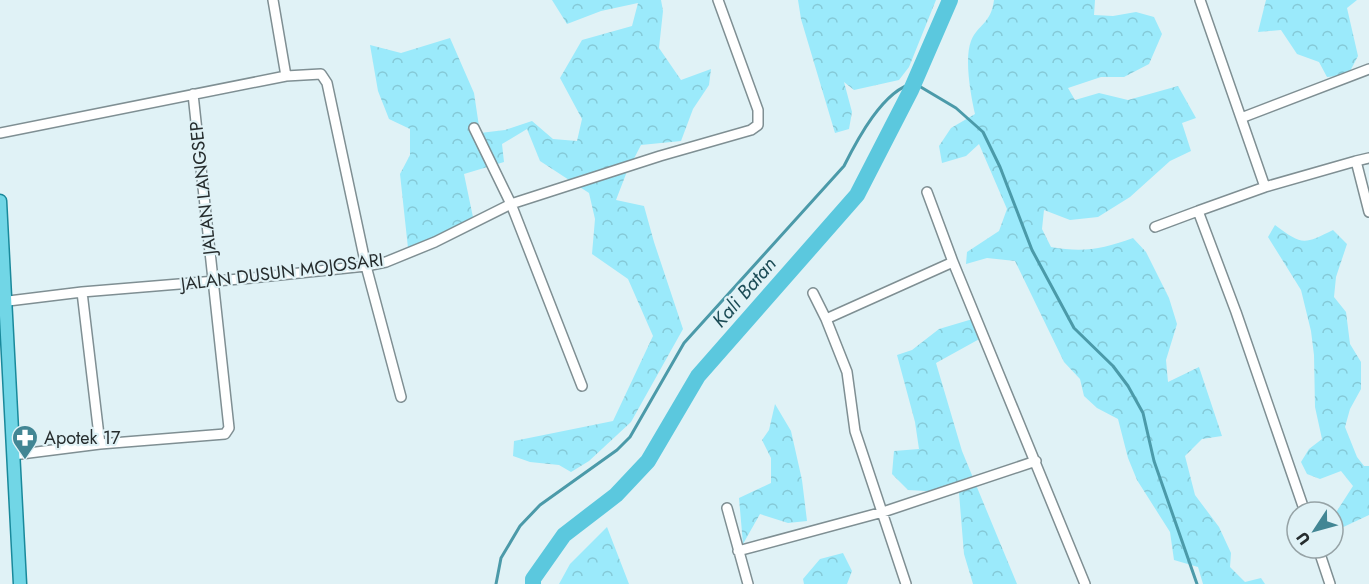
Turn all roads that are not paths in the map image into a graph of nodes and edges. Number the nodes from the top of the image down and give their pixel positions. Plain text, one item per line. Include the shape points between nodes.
1 (273, 0) edge
2 (718, 0) edge
3 (1200, 0) edge
4 (1369, 69) edge
5 (286, 76) junction
6 (193, 94) junction
7 (1241, 118) junction
8 (474, 128) dead end
9 (0, 133) edge
10 (1369, 158) edge
11 (1356, 161) junction
12 (1265, 186) junction
13 (927, 192) dead end
14 (0, 201) edge
15 (511, 204) junction
16 (1198, 211) junction
17 (1369, 212) edge
18 (1155, 227) dead end
19 (953, 262) junction
20 (366, 266) junction
21 (212, 282) junction
22 (82, 292) junction
23 (813, 293) dead end
24 (2, 301) edge
25 (826, 319) junction
26 (582, 386) dead end
27 (401, 397) dead end
28 (100, 444) junction
29 (13, 455) junction
30 (1036, 461) junction
31 (1301, 500) edge
32 (728, 508) dead end
33 (883, 512) junction
34 (738, 551) junction
35 (1322, 560) edge
36 (20, 584) edge
37 (748, 584) edge
38 (906, 584) edge
39 (1085, 584) edge
40 (1330, 584) edge

1 - 5 street
2 - 15 street, JALAN DUSUN MOJOSARI via 758,110 758,124
3 - 7 street
4 - 7 street
5 - 6 street
5 - 20 street via 316,73 327,82
6 - 9 street
6 - 21 street, JALAN LANGSEP
7 - 12 street
8 - 15 street
10 - 11 street
11 - 12 street
11 - 17 street
12 - 16 street
13 - 19 street
14 - 24 main road
15 - 20 street, JALAN DUSUN MOJOSARI via 409,254
15 - 26 street
16 - 18 street
16 - 31 street
19 - 25 street
19 - 30 street
20 - 21 street, JALAN DUSUN MOJOSARI
20 - 27 street
21 - 22 street, JALAN DUSUN MOJOSARI
21 - 28 street, JALAN LANGSEP via 227,432
22 - 24 street, JALAN DUSUN MOJOSARI
22 - 28 street
23 - 25 street
24 - 29 main road
25 - 33 street via 847,372 855,431
28 - 29 street
29 - 36 main road
30 - 33 street
30 - 39 street
32 - 34 street
33 - 34 street
33 - 38 street
34 - 37 street
35 - 40 street

